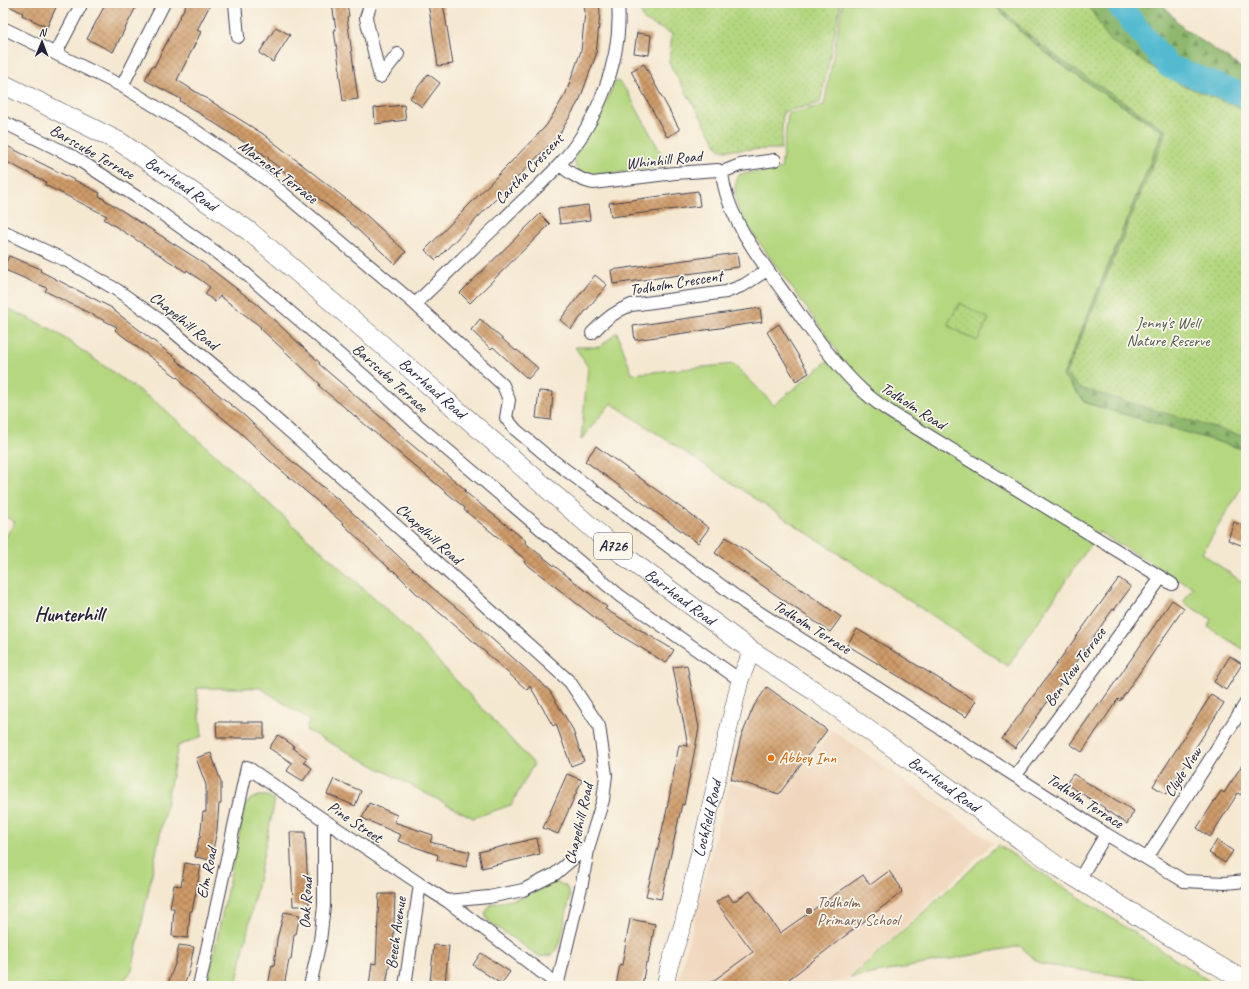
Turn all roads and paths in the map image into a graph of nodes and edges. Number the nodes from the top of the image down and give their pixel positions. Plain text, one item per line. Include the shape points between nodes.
1 (82, 3) edge
2 (164, 3) edge
3 (234, 3) edge
4 (370, 3) edge
5 (618, 3) edge
6 (3, 28) edge
7 (238, 37) dead end
8 (56, 53) junction
9 (398, 54) dead end
10 (3, 84) edge
11 (122, 86) junction
12 (3, 122) edge
13 (775, 160) dead end
14 (560, 164) junction
15 (722, 172) junction
16 (3, 231) edge
17 (768, 270) junction
18 (415, 304) junction
19 (592, 333) dead end
20 (503, 385) joint
21 (1160, 578) junction
22 (1172, 584) dead end
23 (752, 652) junction
24 (740, 680) junction
25 (1246, 703) edge
26 (247, 767) joint
27 (1016, 775) junction
28 (324, 820) junction
29 (1106, 834) junction
30 (589, 845) junction
31 (1146, 858) junction
32 (1078, 880) junction
33 (1246, 881) edge
34 (420, 884) junction
35 (447, 901) junction
36 (1246, 982) edge
37 (557, 985) edge
38 (199, 986) edge
39 (310, 986) edge
40 (405, 986) edge
41 (665, 986) edge

1 - 8 street
2 - 11 street
3 - 7 street
4 - 9 street via 366,18 380,77
5 - 14 street, Cartha Crescent via 617,44 606,86 582,134
6 - 8 street, Marnock Terrace
8 - 11 street, Marnock Terrace
10 - 23 main road, Barrhead Road / A726 via 120,142 249,231 622,554
11 - 18 street, Marnock Terrace via 196,131 270,182
12 - 24 street, Barscube Terrace via 74,156 151,206 245,273 424,430 620,596
13 - 15 street, Whinhill Road via 740,164
14 - 15 street, Whinhill Road via 574,176 592,183 675,173 718,170
14 - 18 street, Cartha Crescent
15 - 17 street, Todholm Road via 732,210
16 - 30 street, Chapelhill Road via 69,262 117,290 158,319 360,493 570,682 600,726 606,775 603,800
17 - 19 street, Todholm Crescent via 731,290 625,307 608,317
17 - 21 street, Todholm Road via 846,375 879,405
18 - 20 street, Marnock Terrace
20 - 27 street, Todholm Terrace via 509,400 506,418 516,430 547,456 746,604
21 - 22 street, Todholm Road
21 - 27 street, Ben View Terrace
23 - 24 street, Lochfield Road
23 - 32 main road, Barrhead Road / A726 via 813,690
24 - 41 street, Lochfield Road via 683,924
25 - 31 street, Clyde View
26 - 28 street, Pine Street
26 - 38 street, Elm Road
27 - 29 street, Todholm Terrace
28 - 34 street, Pine Street
28 - 39 street, Oak Road via 324,906 320,941
29 - 31 street, Todholm Terrace
29 - 32 street
30 - 35 street via 555,874 523,890 489,897
30 - 37 street, Chapelhill Road
31 - 33 street, Todholm Terrace via 1184,881
32 - 36 main road, Barrhead Road / A726
34 - 35 street, Pine Street
34 - 40 street, Beech Avenue
35 - 37 street, Pine Street

